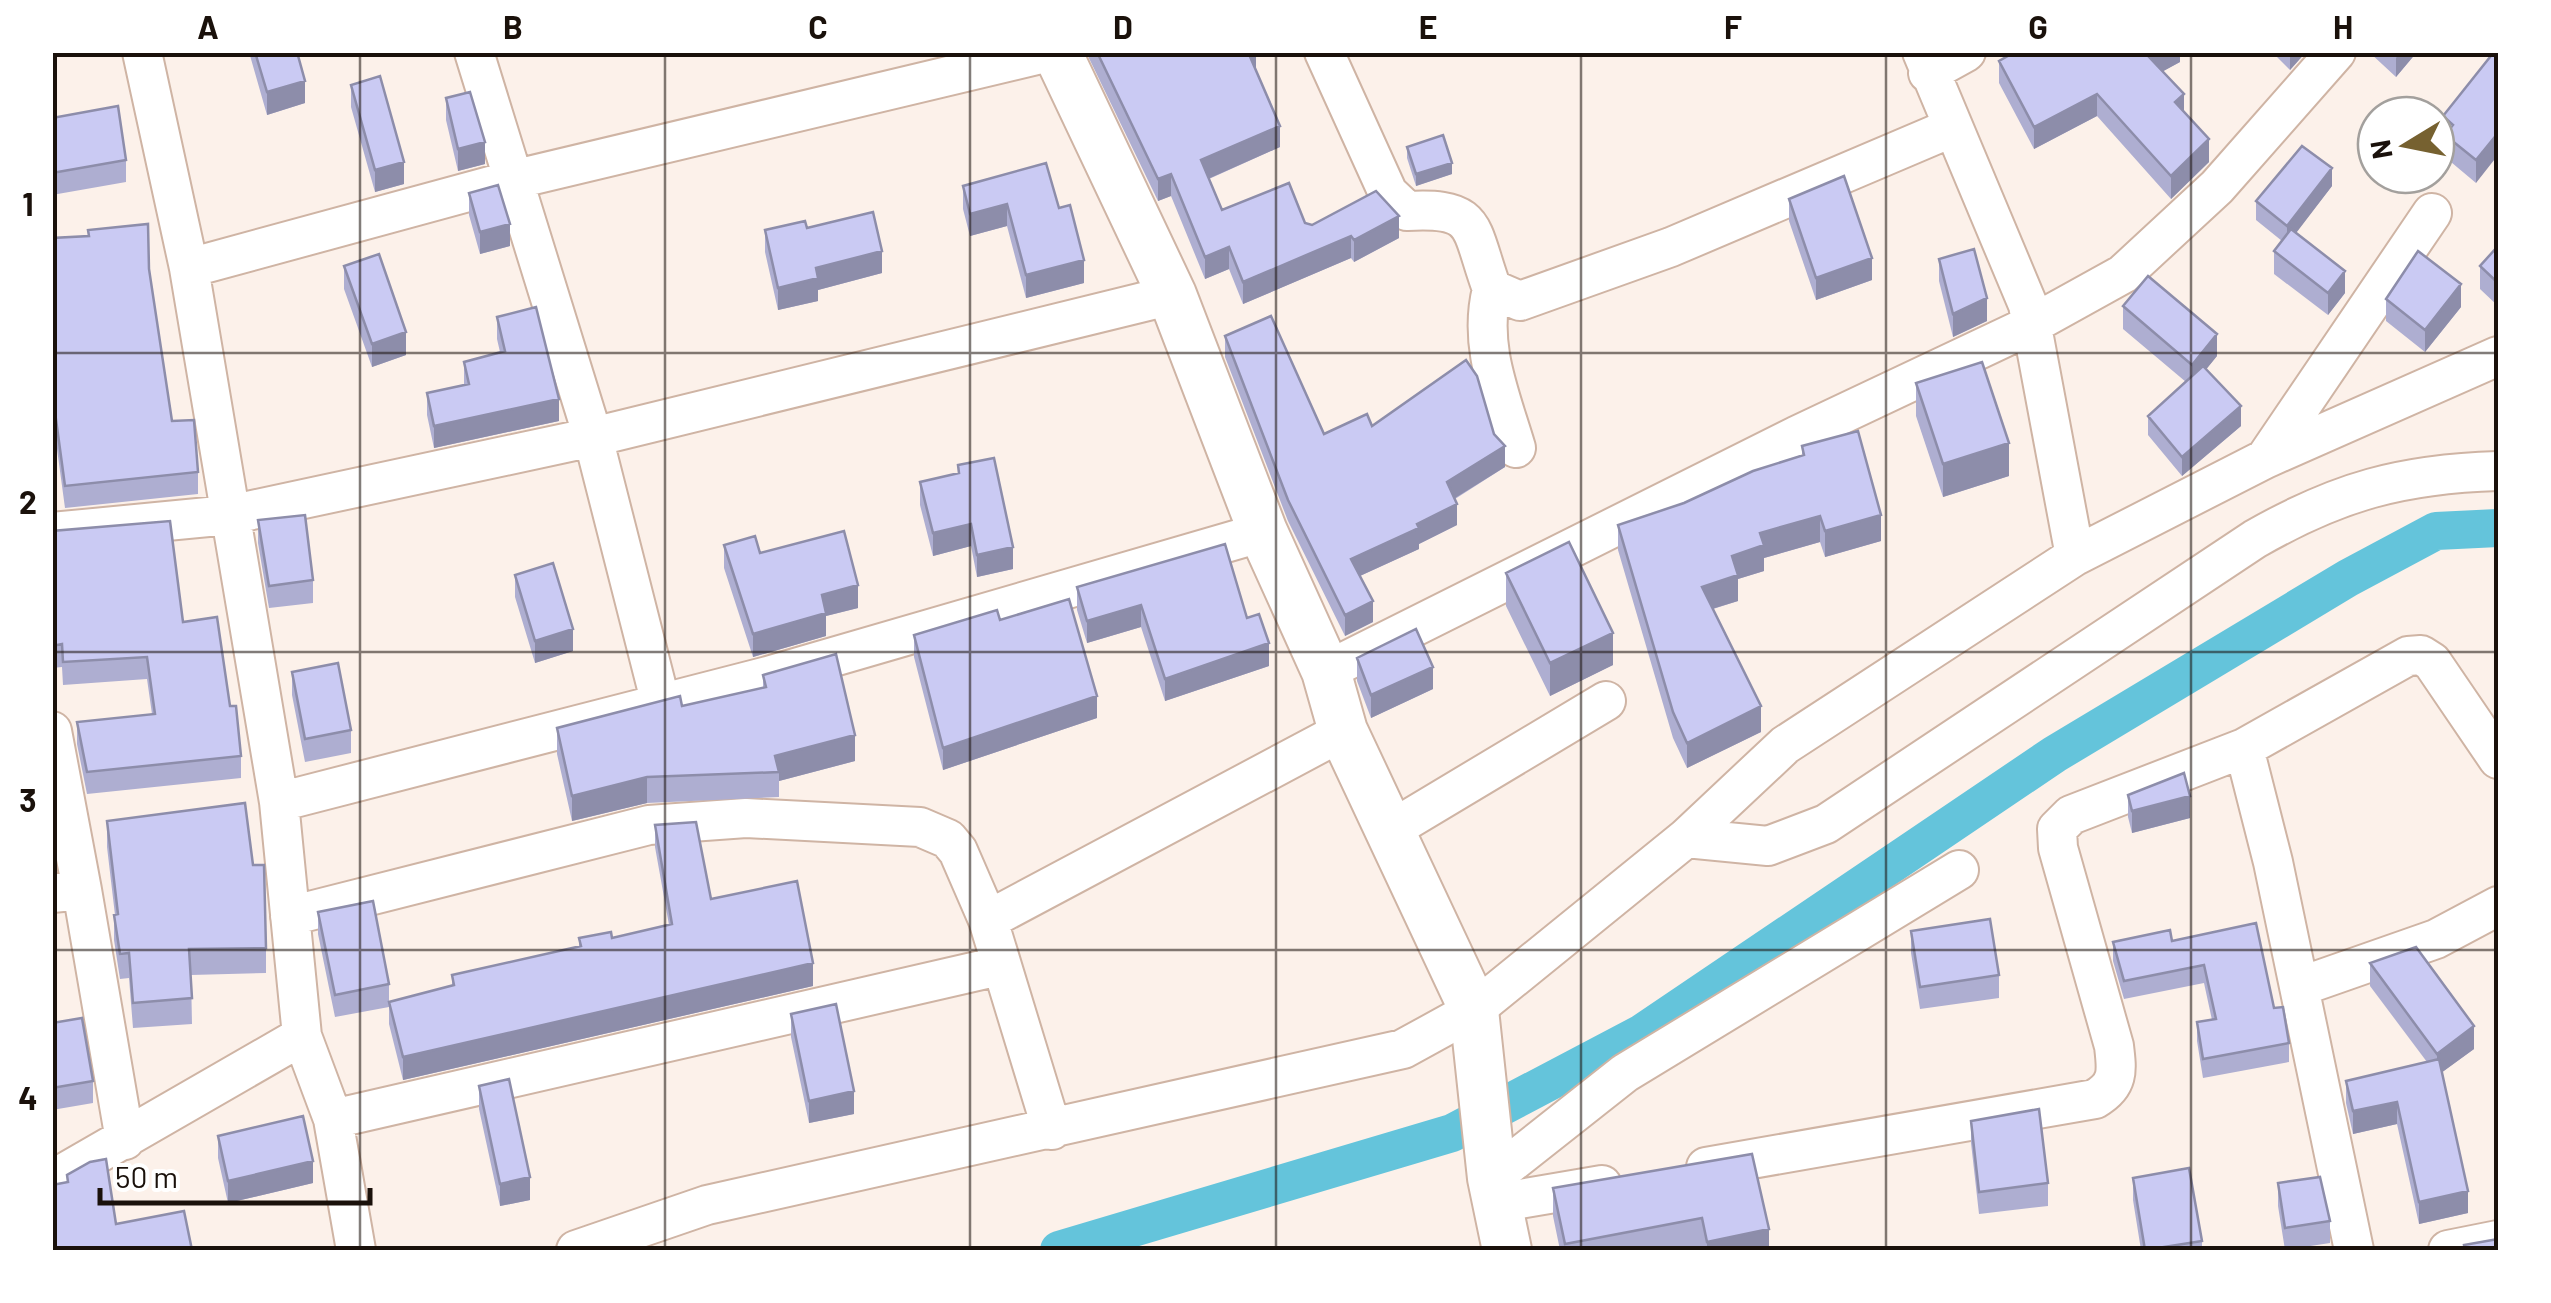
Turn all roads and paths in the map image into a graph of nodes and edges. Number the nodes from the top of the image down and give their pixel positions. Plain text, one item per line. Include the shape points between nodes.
1 (142, 52) edge
2 (474, 52) edge
3 (1049, 52) edge
4 (1058, 52) edge
5 (1324, 52) edge
6 (1966, 52) edge
7 (2336, 52) edge
8 (1925, 63) edge
9 (1952, 128) junction
10 (512, 180) junction
11 (2432, 212) dead end
12 (189, 268) junction
13 (1492, 289) junction
14 (1172, 295) junction
15 (2031, 325) junction
16 (2498, 356) edge
17 (592, 438) junction
18 (1516, 448) dead end
19 (2266, 458) junction
20 (2498, 471) edge
21 (228, 514) junction
22 (52, 532) edge
23 (1263, 532) junction
24 (2075, 556) junction
25 (1326, 671) junction
26 (1606, 701) dead end
27 (662, 704) junction
28 (52, 731) edge
29 (1343, 732) junction
30 (2244, 748) junction
31 (2498, 759) edge
32 (279, 802) junction
33 (1389, 831) junction
34 (1686, 838) junction
35 (1959, 870) dead end
36 (67, 892) edge
37 (2498, 906) edge
38 (290, 916) junction
39 (988, 920) junction
40 (998, 966) junction
41 (2299, 987) junction
42 (1474, 1010) junction
43 (302, 1036) junction
44 (333, 1119) junction
45 (1052, 1130) junction
46 (125, 1140) junction
47 (1670, 1173) edge
48 (1492, 1178) junction
49 (52, 1180) edge
50 (1632, 1180) edge
51 (2498, 1240) edge
52 (356, 1250) edge
53 (576, 1250) edge
54 (1507, 1250) edge
55 (2354, 1250) edge
56 (2448, 1250) edge

1 - 12 street
2 - 10 street
3 - 10 street
4 - 14 street
5 - 13 street via 1388,193 1407,211 1450,209 1466,220
6 - 8 street
7 - 15 street via 2217,186 2122,274
8 - 9 street
9 - 13 street via 1670,247 1520,300
9 - 15 street
10 - 12 street
10 - 17 street
11 - 19 street
12 - 21 street
13 - 18 street via 1488,354
14 - 17 street
14 - 23 street
15 - 24 street
15 - 25 street
16 - 19 street
17 - 21 street
17 - 27 street
19 - 24 street
20 - 34 street via 2432,473 2365,486 2312,507 1826,824 1768,846
21 - 22 street
21 - 32 street
23 - 25 street
23 - 27 street
24 - 34 street via 1785,745
25 - 29 street
26 - 33 street
27 - 32 street
28 - 36 street
29 - 33 street
29 - 39 street
30 - 31 street via 2408,656 2422,656
30 - 41 street
30 - 47 street via 2072,816 2058,828 2114,1046 2117,1076 2109,1091 2096,1100
32 - 38 street
33 - 42 street
34 - 42 street
35 - 48 street via 1625,1073
36 - 46 street
37 - 41 street via 2436,939
38 - 39 street via 650,825 746,818 920,826 958,851
38 - 43 street
39 - 40 street
40 - 44 street
40 - 45 street
41 - 55 street
42 - 45 street via 1403,1049
42 - 48 street
43 - 44 street
43 - 46 street
44 - 52 street
45 - 53 street via 707,1205
46 - 49 street
48 - 50 street
48 - 54 street
51 - 56 street

